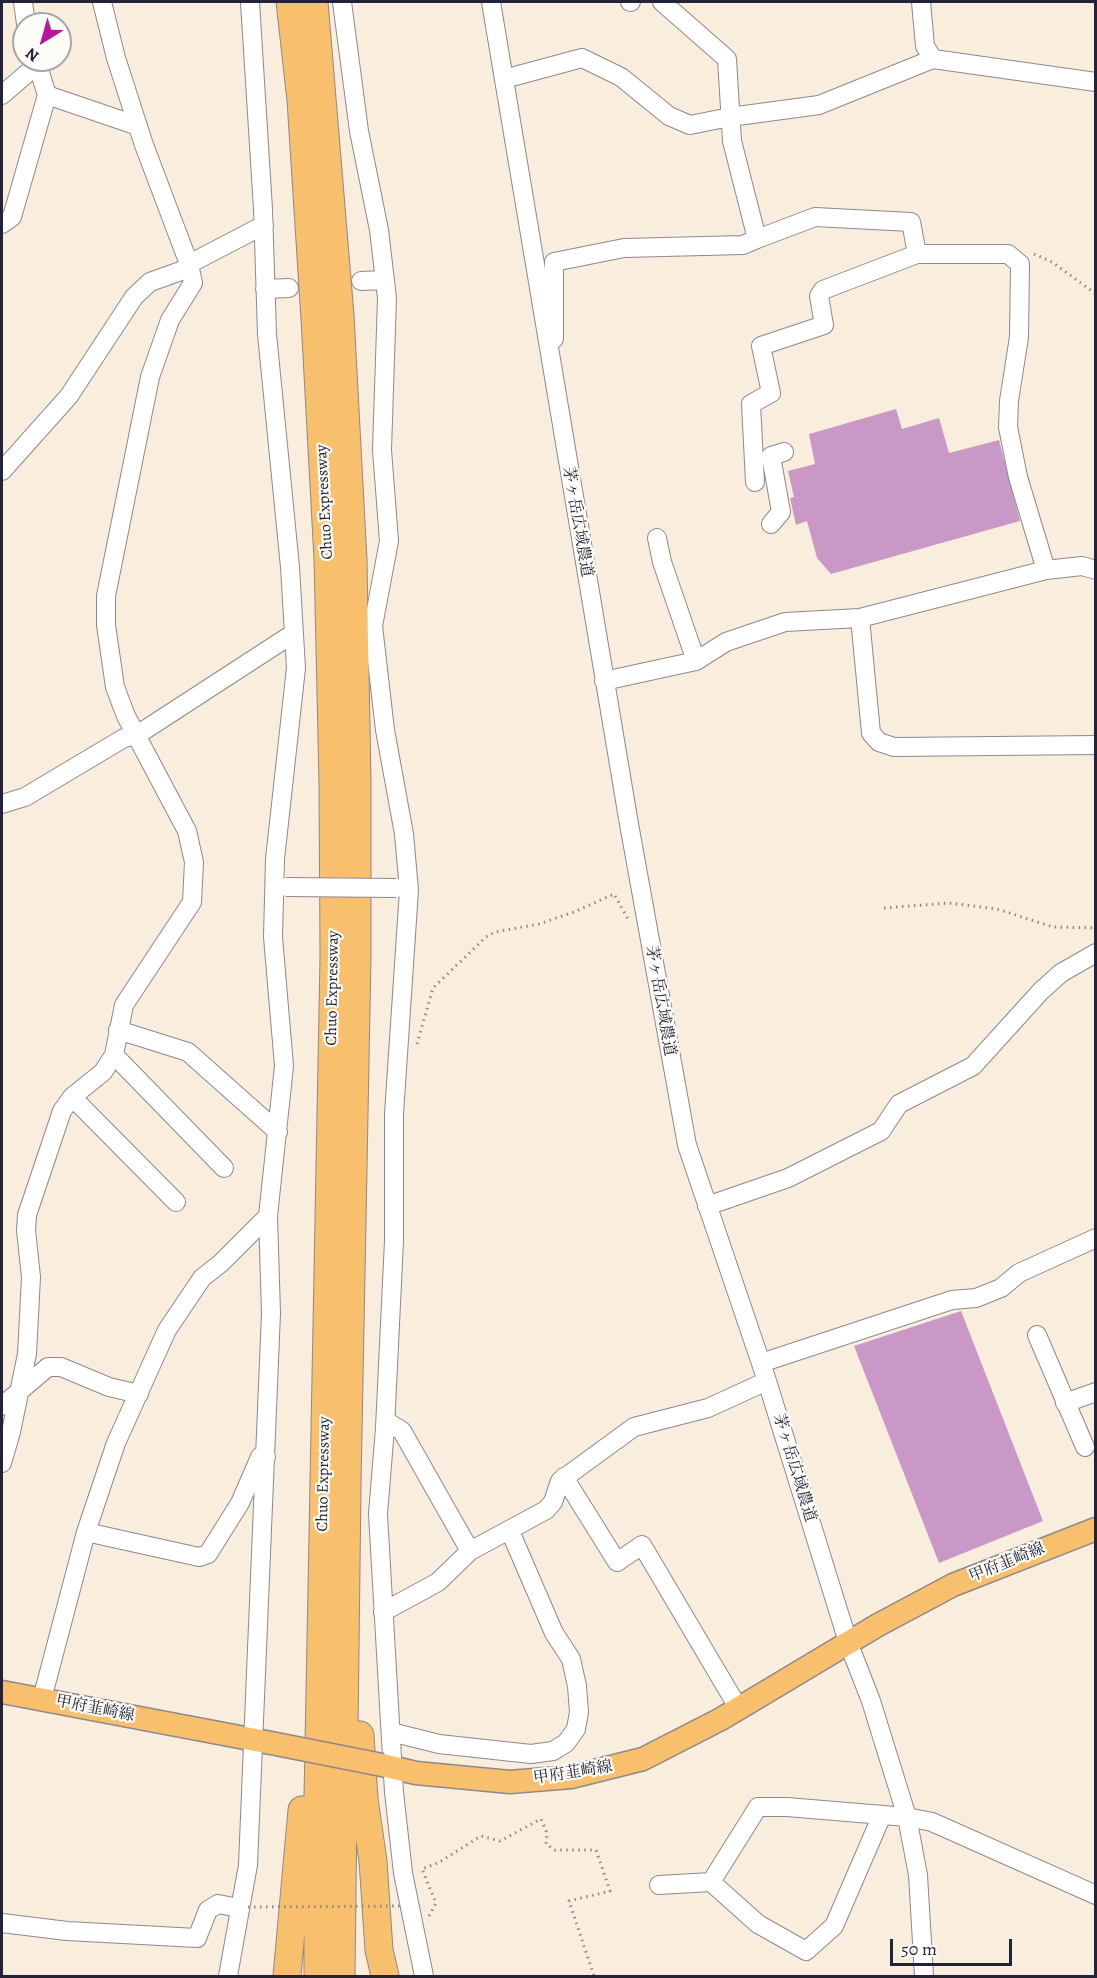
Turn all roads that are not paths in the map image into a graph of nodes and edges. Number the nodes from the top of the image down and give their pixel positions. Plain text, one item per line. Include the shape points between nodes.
1 (102, 2) edge
2 (250, 2) edge
3 (290, 2) edge
4 (314, 2) edge
5 (342, 2) edge
6 (491, 2) edge
7 (662, 2) edge
8 (921, 2) edge
9 (933, 59) junction
10 (26, 72) edge
11 (40, 72) edge
12 (504, 79) junction
13 (1095, 82) edge
14 (2, 95) edge
15 (47, 95) junction
16 (730, 117) junction
17 (138, 126) junction
18 (2, 224) edge
19 (264, 225) junction
20 (757, 239) junction
21 (917, 254) junction
22 (189, 266) junction
23 (385, 280) junction
24 (361, 281) dead end
25 (289, 288) dead end
26 (265, 289) junction
27 (546, 342) junction
28 (784, 452) dead end
29 (2, 471) edge
30 (755, 482) dead end
31 (771, 524) dead end
32 (657, 538) dead end
33 (1046, 570) junction
34 (1095, 570) edge
35 (860, 618) junction
36 (294, 633) junction
37 (696, 661) junction
38 (604, 681) junction
39 (137, 735) junction
40 (1095, 745) edge
41 (2, 804) edge
42 (280, 886) junction
43 (403, 889) junction
44 (1095, 953) edge
45 (118, 1030) junction
46 (114, 1055) junction
47 (72, 1098) junction
48 (278, 1132) junction
49 (224, 1168) dead end
50 (176, 1202) dead end
51 (707, 1206) junction
52 (268, 1216) junction
53 (1095, 1240) edge
54 (1037, 1335) dead end
55 (760, 1363) junction
56 (766, 1381) junction
57 (19, 1391) junction
58 (1095, 1392) edge
59 (139, 1394) junction
60 (1065, 1403) junction
61 (2, 1406) edge
62 (386, 1421) junction
63 (1085, 1447) dead end
64 (266, 1458) junction
65 (2, 1463) edge
66 (564, 1478) junction
67 (347, 1486) junction
68 (1095, 1529) edge
69 (510, 1531) junction
70 (86, 1532) junction
71 (470, 1551) junction
72 (322, 1573) junction
73 (383, 1612) junction
74 (848, 1642) junction
75 (2, 1692) edge
76 (42, 1698) junction
77 (739, 1709) junction
78 (391, 1732) junction
79 (259, 1741) junction
80 (543, 1753) junction
81 (388, 1767) junction
82 (542, 1780) junction
83 (882, 1815) junction
84 (907, 1817) junction
85 (711, 1882) junction
86 (659, 1885) dead end
87 (1095, 1895) edge
88 (243, 1907) junction
89 (2, 1923) edge
90 (228, 1977) edge
91 (287, 1977) edge
92 (318, 1977) edge
93 (341, 1977) edge
94 (385, 1977) edge
95 (424, 1977) edge
96 (924, 1977) edge

1 - 17 street
2 - 19 street
3 - 72 highway, Chuo Expressway via 301,100 318,364 328,559 333,783 334,957
4 - 67 highway, Chuo Expressway via 340,315 353,560 357,956
5 - 23 street
6 - 12 street, 茅ヶ岳広域農道
7 - 16 street via 727,59
8 - 9 street via 925,46
9 - 13 street
9 - 16 street via 819,105
10 - 14 street
11 - 15 street
12 - 16 street via 582,58 621,77 669,116 690,125
12 - 27 street, 茅ヶ岳広域農道
15 - 17 street
15 - 18 street via 12,217
16 - 20 street via 732,141
17 - 22 street
19 - 22 street
19 - 26 street
20 - 21 street via 815,217 911,222
20 - 27 street via 743,245 624,248 554,262 556,338
21 - 30 street via 823,290 819,296 824,325 761,346 771,393 751,404
21 - 33 street via 1008,254 1020,264 1019,337 1008,426 1018,477
22 - 29 street via 150,282 134,297 69,396
22 - 39 street via 193,283 170,320 150,377 106,596 115,687
23 - 24 street
23 - 43 street via 382,450 389,542 373,626
25 - 26 street
26 - 36 street
27 - 38 street, 茅ヶ岳広域農道
28 - 31 street via 771,456 781,512
32 - 37 street
33 - 34 street via 1082,566
33 - 35 street
35 - 37 street via 784,622 726,642
35 - 40 street via 870,733 879,742 894,747
36 - 39 street
36 - 42 street via 296,668
37 - 38 street
38 - 51 street, 茅ヶ岳広域農道 via 687,1145
39 - 41 street via 124,738 25,797
39 - 45 street via 187,831 194,862 192,902 124,1005
42 - 43 street, bridge
42 - 48 street via 273,937 284,1066
43 - 62 street
44 - 51 street via 1061,973 1041,991 973,1066 900,1104 881,1131 788,1178
45 - 46 street
45 - 48 street via 188,1052
46 - 47 street via 103,1072
46 - 49 street
47 - 50 street
47 - 57 street via 62,1111 27,1215 32,1277 27,1354
48 - 52 street
51 - 55 street, 茅ヶ岳広域農道
52 - 59 street via 202,1278 167,1330
52 - 64 street via 271,1313
53 - 55 street via 1019,1273 1001,1288 976,1298 952,1300
54 - 60 street
55 - 56 street, 茅ヶ岳広域農道
56 - 66 street via 708,1408 634,1427
56 - 74 street, 茅ヶ岳広域農道
57 - 59 street via 48,1367 61,1367 109,1387
57 - 61 street
57 - 65 street
58 - 60 street
59 - 70 street via 116,1443
60 - 63 street
62 - 71 street via 402,1431
62 - 73 street via 378,1514
64 - 70 street via 260,1457 240,1503 208,1554 199,1557
64 - 79 street
66 - 69 street via 546,1510
66 - 77 street via 617,1562 642,1545
67 - 93 highway, Chuo Expressway
67 - 94 highway via 364,1799
68 - 74 main road, 甲府韮崎線 via 953,1585
69 - 71 street
69 - 80 street via 554,1633 571,1659 577,1686 576,1729 566,1743
70 - 76 street
71 - 73 street via 438,1582
72 - 91 highway
72 - 92 highway, Chuo Expressway
73 - 78 street
74 - 77 main road, 甲府韮崎線
74 - 84 street, 茅ヶ岳広域農道
75 - 76 main road, 甲府韮崎線
76 - 79 main road, 甲府韮崎線
77 - 82 main road, 甲府韮崎線 via 643,1760
78 - 80 street via 439,1744
78 - 81 street
79 - 81 main road, 甲府韮崎線, bridge
79 - 88 street
80 - 82 street
81 - 82 main road, 甲府韮崎線 via 510,1782
81 - 95 street via 403,1873
83 - 84 street
83 - 85 street via 758,1807
83 - 85 street via 834,1926 806,1951 758,1924
84 - 87 street via 932,1822
84 - 96 street, 茅ヶ岳広域農道 via 918,1875
85 - 86 street
88 - 89 street via 218,1904 208,1910 197,1938
88 - 90 street

